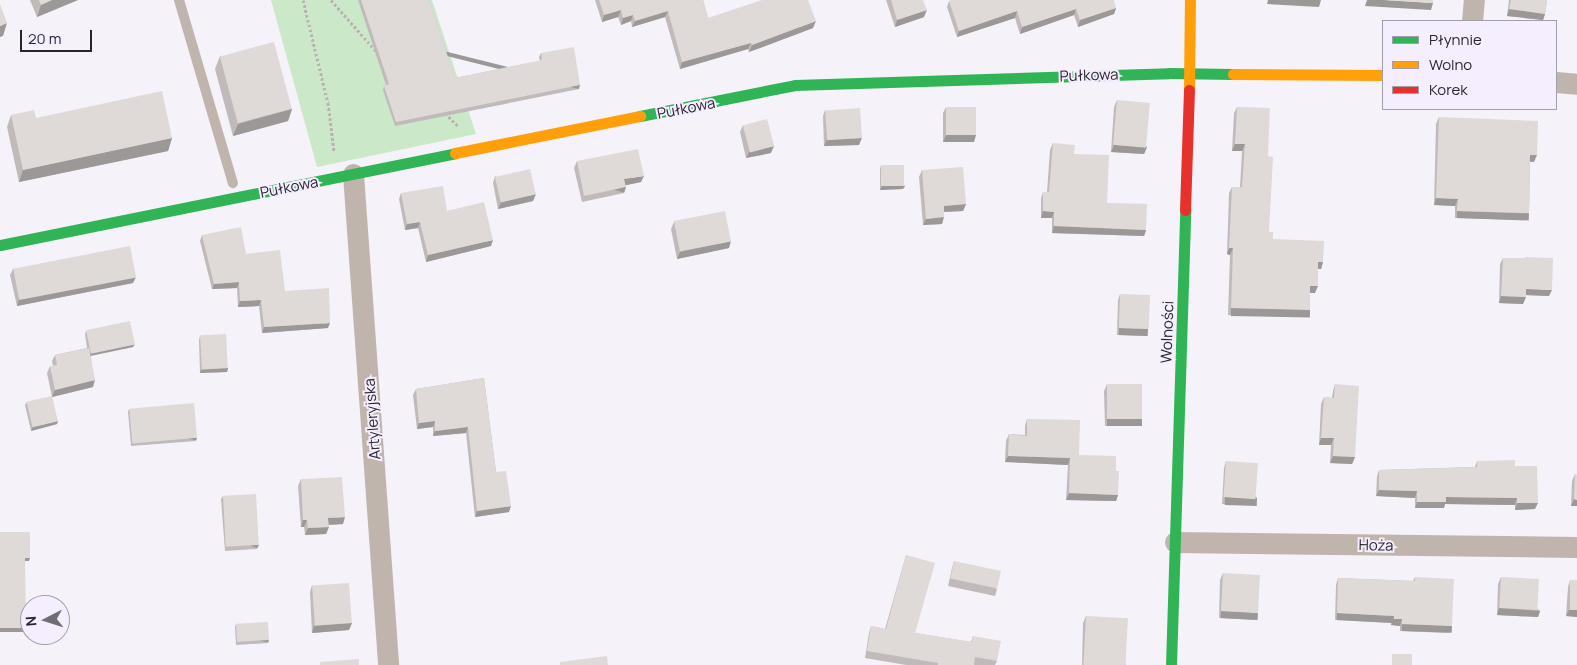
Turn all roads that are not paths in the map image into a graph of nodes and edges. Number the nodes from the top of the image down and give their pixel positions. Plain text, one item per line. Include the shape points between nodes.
1 (179, 0) edge
2 (1190, 0) edge
3 (1474, 0) edge
4 (1472, 20) edge
5 (1189, 73) junction
6 (1382, 75) edge
7 (1557, 82) edge
8 (1577, 84) edge
9 (345, 175) junction
10 (233, 183) dead end
11 (0, 245) edge
12 (1175, 542) junction
13 (1577, 547) edge
14 (388, 665) edge
15 (1171, 665) edge

1 - 10 lane
2 - 5 street, Wolności
3 - 4 street
5 - 6 street, Pułkowa
5 - 9 street, Pułkowa via 795,85
5 - 12 street, Wolności
7 - 8 street
9 - 11 street, Pułkowa
9 - 14 street, Artyleryjska
12 - 13 street, Hoża
12 - 15 street, Wolności

